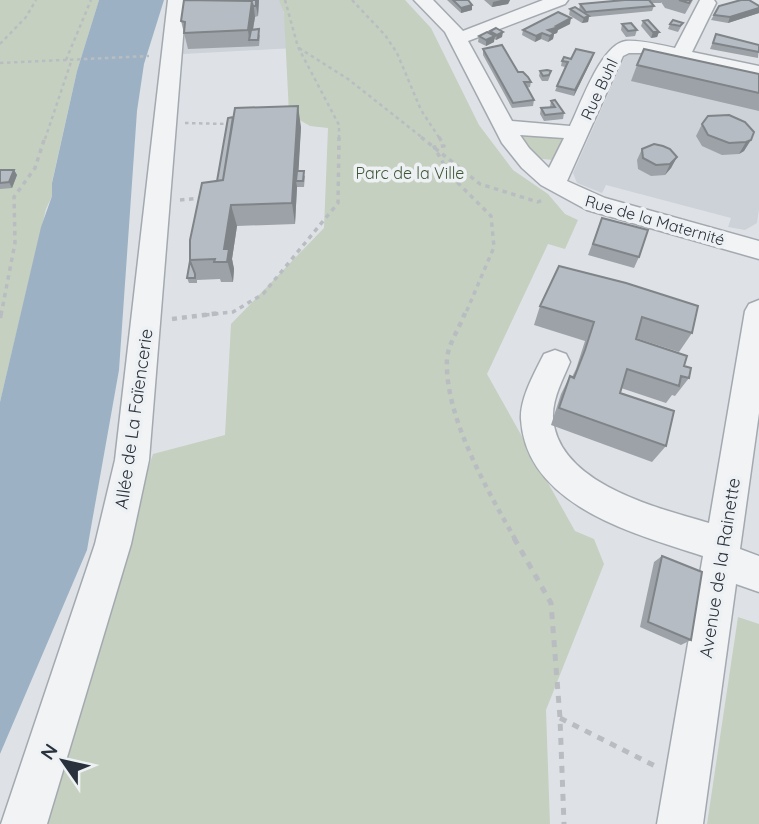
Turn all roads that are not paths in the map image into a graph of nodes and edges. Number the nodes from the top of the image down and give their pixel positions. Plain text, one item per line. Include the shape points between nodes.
1 (177, 0) edge
2 (423, 0) edge
3 (559, 0) edge
4 (709, 1) edge
5 (458, 39) junction
6 (681, 55) junction
7 (759, 72) edge
8 (504, 127) junction
9 (579, 132) junction
10 (560, 188) junction
11 (759, 250) edge
12 (759, 312) edge
13 (555, 362) dead end
14 (722, 553) junction
15 (759, 574) edge
16 (24, 824) edge
17 (680, 824) edge

1 - 16 street, Allée de La Faïencerie via 132,460 119,521
2 - 5 street
3 - 5 street
4 - 6 street
5 - 8 street
6 - 7 street, Rue Buhl
6 - 9 street, Rue Buhl via 636,46 617,50
8 - 9 street
8 - 10 street via 519,152
9 - 10 street, Rue Buhl
10 - 11 street, Rue de la Maternité via 596,204
12 - 14 street, Avenue de la Rainette
13 - 14 street via 537,418 539,435 562,472 611,507
14 - 15 street
14 - 17 street, Avenue de la Rainette

